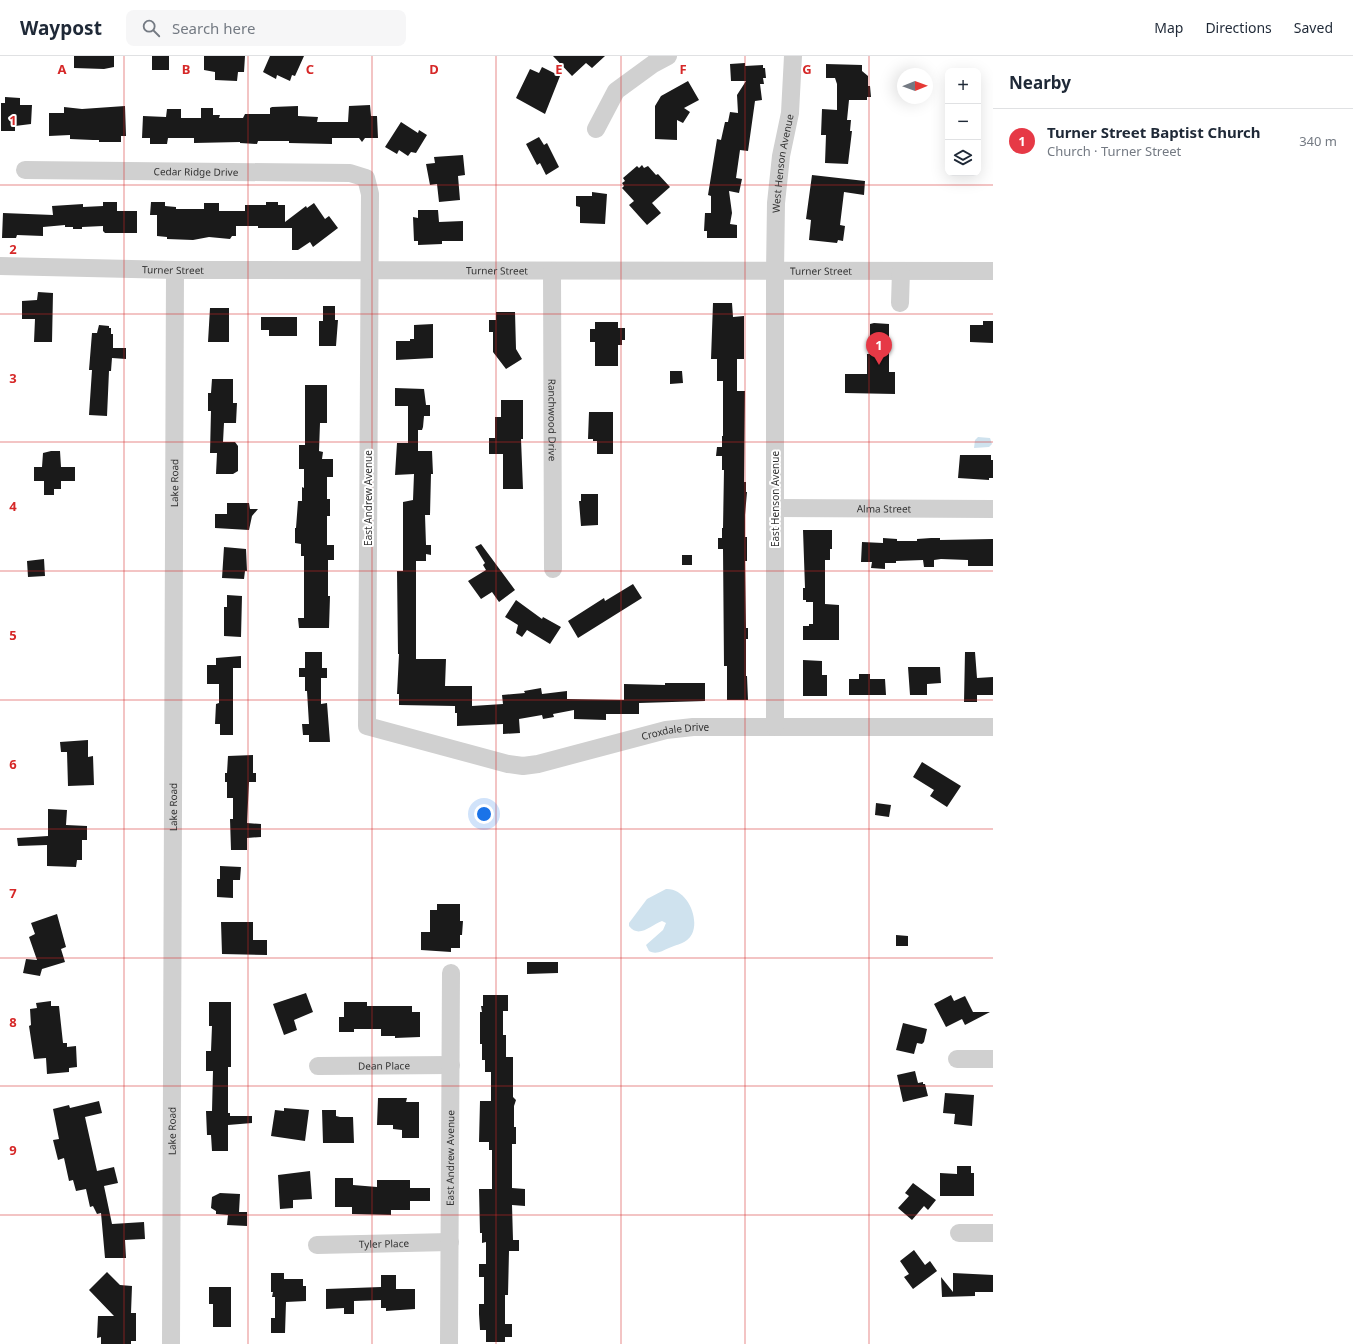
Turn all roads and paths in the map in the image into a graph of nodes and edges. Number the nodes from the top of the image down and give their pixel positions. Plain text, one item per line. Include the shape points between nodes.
1 (668, 56) edge
2 (793, 56) edge
3 (596, 129) dead end
4 (25, 170) dead end
5 (366, 178) joint
6 (0, 266) edge
7 (175, 270) junction
8 (369, 271) junction
9 (552, 271) junction
10 (775, 271) junction
11 (901, 271) junction
12 (993, 271) edge
13 (900, 303) dead end
14 (775, 508) junction
15 (993, 508) edge
16 (554, 569) dead end
17 (367, 726) joint
18 (775, 727) junction
19 (993, 727) edge
20 (452, 973) dead end
21 (993, 1059) edge
22 (957, 1060) dead end
23 (451, 1064) junction
24 (318, 1066) dead end
25 (959, 1233) dead end
26 (993, 1233) edge
27 (450, 1242) junction
28 (317, 1245) dead end
29 (171, 1344) edge
30 (449, 1344) edge

1 - 3 street via 616,91
2 - 10 street, West Henson Avenue via 790,113 781,156 776,203
4 - 5 street, Cedar Ridge Drive via 350,173
5 - 8 street, East Andrew Avenue via 370,194
6 - 7 street, Turner Street
7 - 8 street, Turner Street
7 - 29 street, Lake Road
8 - 9 street, Turner Street
8 - 17 street, East Andrew Avenue
9 - 10 street, Turner Street
9 - 16 street, Ranchwood Drive
10 - 11 street, Turner Street
10 - 14 street, East Henson Avenue
11 - 12 street, Turner Street
11 - 13 street
14 - 15 street, Alma Street
14 - 18 street, East Henson Avenue
17 - 18 street, Croxdale Drive via 523,766 666,730 693,727
18 - 19 street, Croxdale Drive
20 - 23 street, East Andrew Avenue
21 - 22 street
23 - 24 street, Dean Place
23 - 27 street, East Andrew Avenue
25 - 26 street
27 - 28 street, Tyler Place
27 - 30 street, East Andrew Avenue

